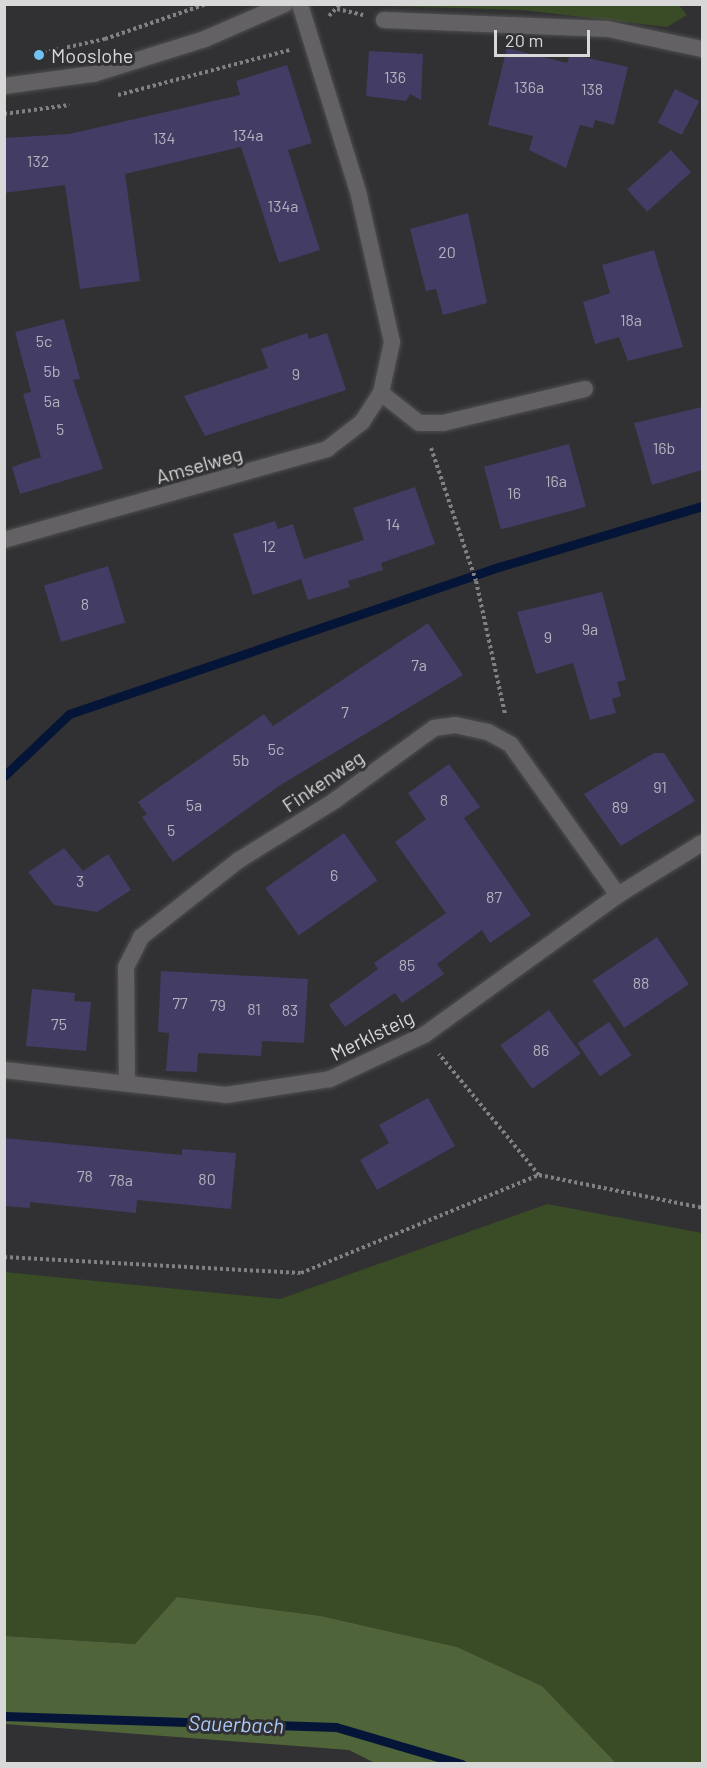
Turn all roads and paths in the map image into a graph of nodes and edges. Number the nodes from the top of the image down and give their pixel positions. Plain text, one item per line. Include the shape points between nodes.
1 (206, 4) edge
2 (285, 4) edge
3 (300, 4) edge
4 (384, 20) dead end
5 (702, 49) edge
6 (27, 56) dead end
7 (4, 86) edge
8 (585, 389) dead end
9 (381, 393) junction
10 (419, 423) junction
11 (4, 540) edge
12 (511, 745) junction
13 (702, 843) edge
14 (618, 895) junction
15 (424, 1035) junction
16 (4, 1070) edge
17 (127, 1083) junction
18 (538, 1175) junction
19 (702, 1208) edge
20 (4, 1257) edge

1 - 6 path via 105,39
2 - 7 street via 206,39 93,74
3 - 9 street, Amselweg via 359,195 392,342
4 - 5 street via 608,29
8 - 10 street via 443,423
9 - 10 street
9 - 11 street, Amselweg via 362,422 327,449
10 - 12 path via 446,479 476,581
12 - 14 street, Finkenweg
12 - 17 street, Finkenweg via 488,732 455,725 434,728 334,801 239,860 141,937 126,967
13 - 14 street, Merklsteig
14 - 15 street, Merklsteig
15 - 17 street, Merklsteig via 330,1079 226,1095
15 - 18 path
16 - 17 street, Merklsteig
18 - 19 path
18 - 20 path via 301,1273

